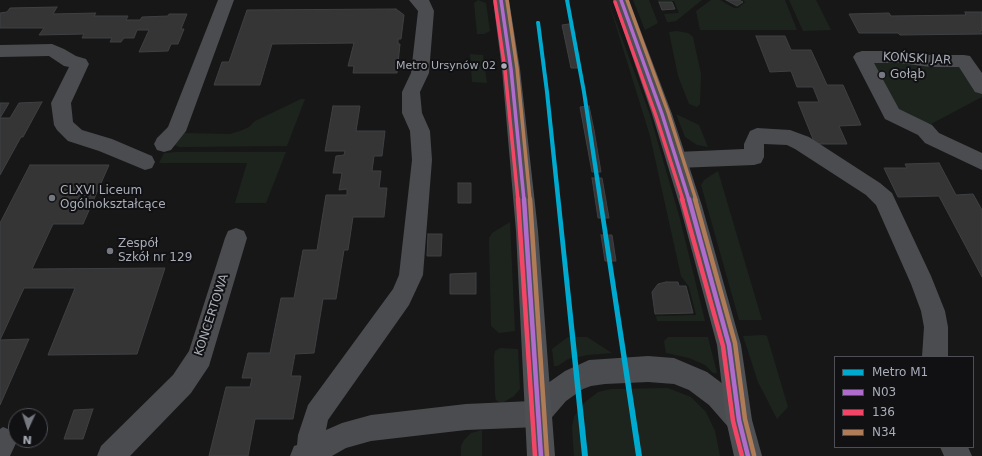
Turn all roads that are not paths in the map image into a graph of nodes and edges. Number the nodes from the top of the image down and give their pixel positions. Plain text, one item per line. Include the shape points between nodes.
1 (226, 0) edge
2 (417, 0) edge
3 (501, 0) edge
4 (621, 0) edge
5 (0, 52) edge
6 (982, 60) edge
7 (964, 61) junction
8 (982, 87) edge
9 (164, 144) dead end
10 (678, 160) junction
11 (144, 162) dead end
12 (982, 162) edge
13 (236, 238) dead end
14 (935, 356) edge
15 (538, 414) junction
16 (739, 420) junction
17 (308, 454) edge
18 (111, 456) edge
19 (541, 456) edge
20 (748, 456) edge

1 - 9 street via 176,131
2 - 17 street via 423,4 426,11 420,73 411,92 412,113 420,131 422,160 411,275 401,297 317,414 312,424
3 - 15 main road via 511,69 526,223
4 - 10 main road
5 - 11 street via 52,50 80,64 61,103 64,125 75,136 105,145
6 - 7 street
7 - 8 street, KOŃSKI JAR
7 - 12 street, KOŃSKI JAR via 931,61 899,56 862,57 892,114 925,130 932,138
10 - 14 street via 754,157 757,136 790,138 802,143 873,189 884,199 923,284 936,327
10 - 16 main road via 728,346
13 - 18 street, KONCERTOWA via 200,357 182,384
15 - 16 street via 558,392 589,373 648,369 674,371 698,381 718,396
15 - 17 street via 466,417 371,428 342,436
15 - 19 main road
16 - 20 main road

